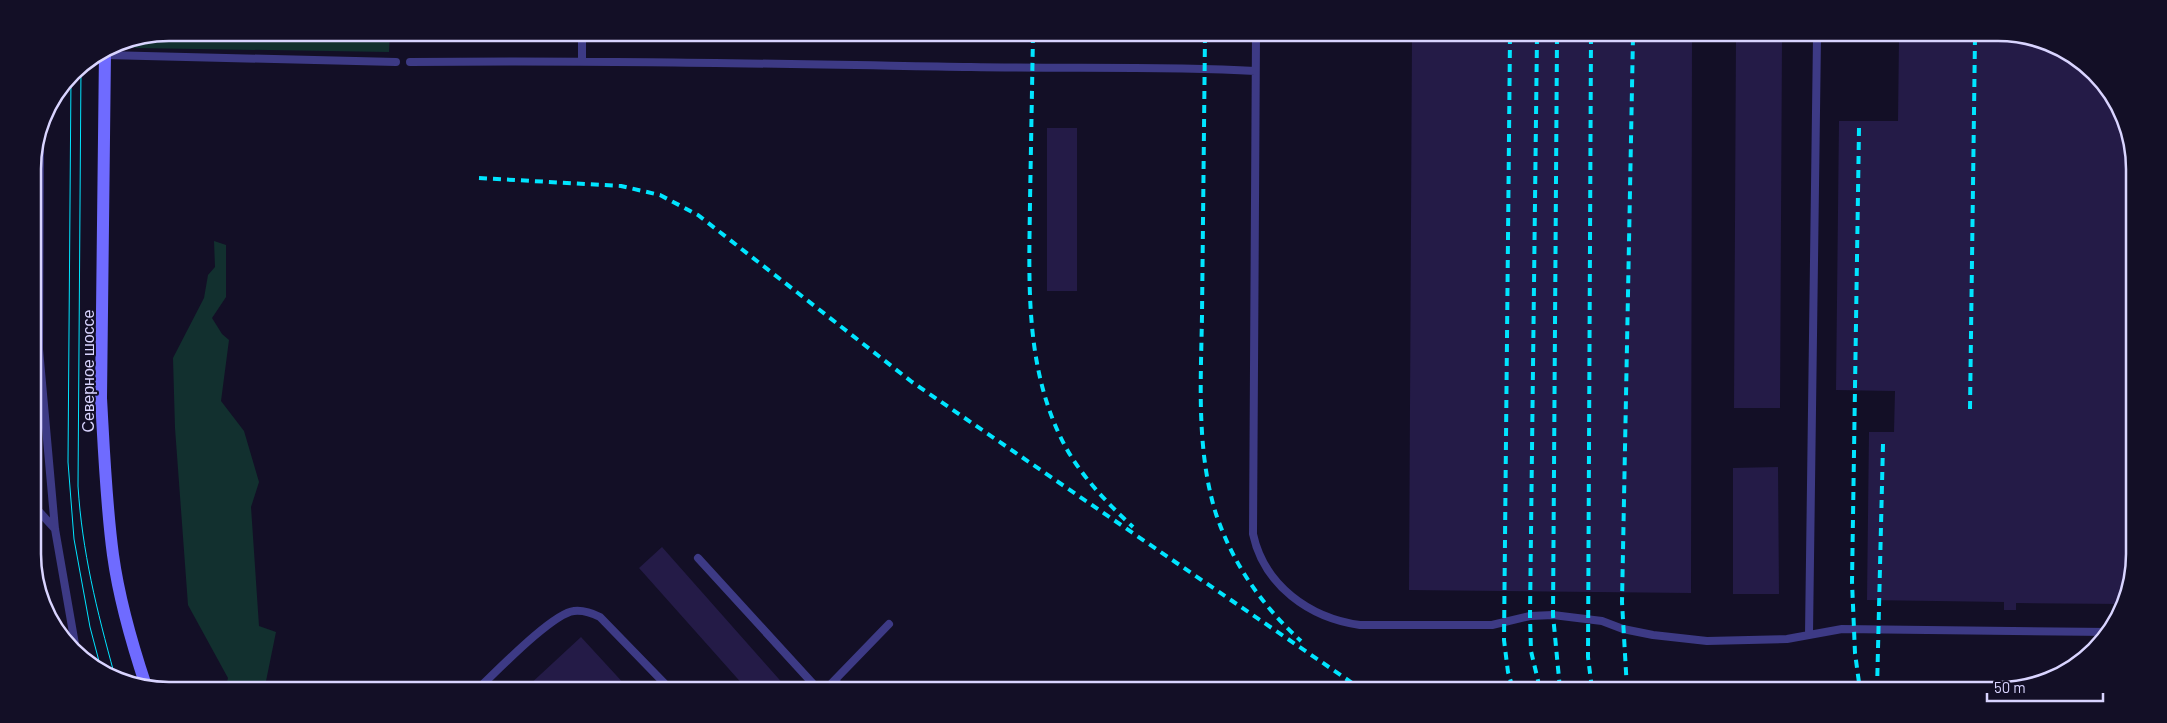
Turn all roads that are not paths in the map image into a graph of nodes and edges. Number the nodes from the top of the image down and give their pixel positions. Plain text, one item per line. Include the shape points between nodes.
1 (582, 41) edge
2 (1256, 41) edge
3 (1817, 41) edge
4 (115, 53) edge
5 (105, 58) edge
6 (582, 60) junction
7 (396, 62) dead end
8 (410, 62) dead end
9 (1255, 71) junction
10 (41, 368) edge
11 (41, 514) edge
12 (54, 529) junction
13 (698, 558) dead end
14 (889, 624) dead end
15 (2099, 632) edge
16 (1809, 634) junction
17 (74, 639) edge
18 (144, 679) edge
19 (486, 682) edge
20 (663, 682) edge
21 (811, 682) edge
22 (833, 682) edge

1 - 6 lane
2 - 9 lane
3 - 16 lane
4 - 7 lane
5 - 18 main road, Северное шоссе via 104,452 113,557
6 - 8 lane
6 - 9 lane
9 - 16 lane via 1252,519 1256,548 1284,592 1310,609 1360,626 1492,625 1530,616 1553,615 1602,621 1653,635 1706,641 1787,639
10 - 12 lane
11 - 12 lane
12 - 17 lane
13 - 21 lane
14 - 22 lane
15 - 16 lane via 1879,629
19 - 20 lane via 548,625 573,610 600,617

